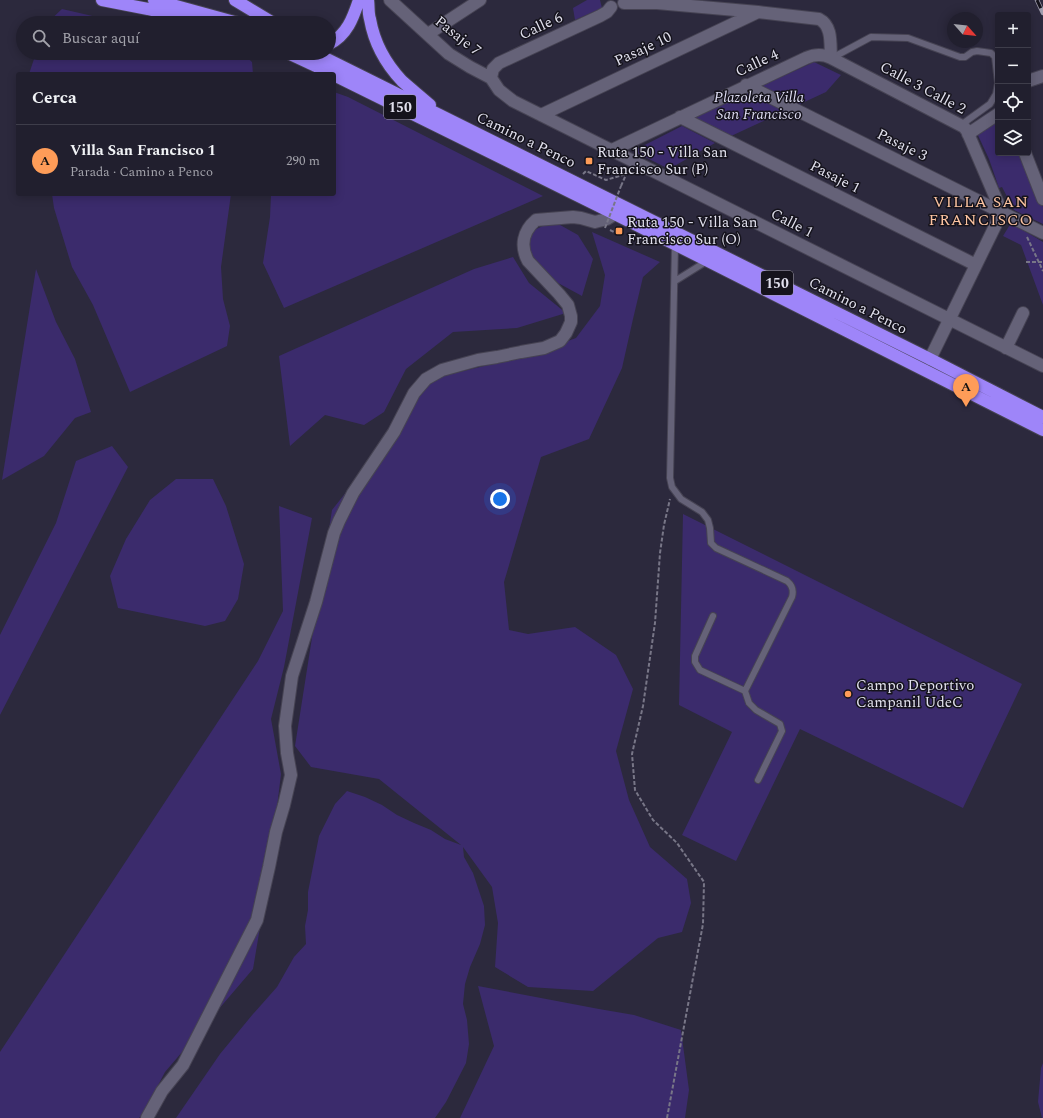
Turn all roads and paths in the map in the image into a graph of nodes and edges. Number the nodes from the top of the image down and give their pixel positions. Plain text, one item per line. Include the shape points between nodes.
1 (102, 0) edge
2 (154, 0) edge
3 (235, 0) edge
4 (359, 0) edge
5 (368, 0) edge
6 (390, 0) edge
7 (480, 0) edge
8 (624, 1) edge
9 (609, 4) edge
10 (758, 12) junction
11 (175, 16) edge
12 (212, 16) edge
13 (261, 16) edge
14 (428, 34) junction
15 (336, 40) edge
16 (832, 58) junction
17 (303, 60) edge
18 (329, 60) edge
19 (329, 72) edge
20 (336, 75) edge
21 (1043, 76) edge
22 (491, 78) junction
23 (1031, 80) edge
24 (746, 85) junction
25 (541, 115) junction
26 (995, 115) edge
27 (443, 117) junction
28 (680, 117) junction
29 (965, 129) junction
30 (612, 150) junction
31 (1026, 156) edge
32 (575, 182) junction
33 (1043, 199) edge
34 (1001, 212) junction
35 (615, 214) junction
36 (605, 228) dead end
37 (1043, 233) edge
38 (1026, 236) dead end
39 (675, 245) junction
40 (707, 261) junction
41 (1026, 262) dead end
42 (1039, 262) junction
43 (1043, 262) edge
44 (976, 265) junction
45 (1043, 270) edge
46 (675, 281) junction
47 (1023, 313) dead end
48 (949, 319) junction
49 (1006, 348) junction
50 (930, 359) junction
51 (1043, 366) edge
52 (1043, 417) edge
53 (1043, 430) edge
54 (673, 488) junction
55 (713, 616) dead end
56 (745, 691) junction
57 (758, 780) dead end
58 (147, 1118) edge
59 (667, 1118) edge

1 - 11 highway
2 - 12 highway
3 - 13 highway
4 - 15 highway via 346,30
5 - 27 highway via 369,18 384,58 402,80
6 - 14 street, Pasaje 7
7 - 14 street
8 - 9 street, Calle 6 via 617,8
8 - 10 street, Calle 6
9 - 22 street, Calle 6 via 607,12 600,16 500,62 493,68
10 - 16 street, Calle 6 via 823,21 829,30
10 - 25 street, Pasaje 10
14 - 22 street, Pasaje 7 via 459,61
16 - 24 street, Calle 4 via 810,56
16 - 29 street, Calle 3 Calle 2
16 - 29 lane via 871,37 908,38 960,57 977,51 991,52 995,57 998,83 996,94 990,104
17 - 19 highway, Camino a Penco / 150
18 - 27 highway, Camino a Penco / 150
20 - 35 highway, Camino a Penco / 150
21 - 23 street
22 - 25 street, Calle 1 via 508,98
24 - 28 street, Calle 4
24 - 34 street, Pasaje 3
25 - 30 street, Calle 1
26 - 29 street
27 - 32 highway, Camino a Penco / 150
28 - 30 street, Calle 4
28 - 44 street, Pasaje 1
29 - 34 street, Calle 3 Calle 2
30 - 48 street, Calle 1
31 - 33 street
32 - 36 path, bridge via 586,170 606,180 626,174
32 - 50 highway, Camino a Penco / 150
34 - 37 street, Pasaje 3
34 - 44 street
35 - 39 highway, Camino a Penco / 150
35 - 58 street via 594,222 573,217 536,220 532,223 523,241 525,256 568,305 571,316 566,333 560,340 544,348 458,365 426,379 414,393 394,432 346,507 334,533 316,602 292,676 285,726 291,775 257,920 183,1065 162,1091
38 - 42 path
39 - 40 highway, Camino a Penco / 150
39 - 46 lane
40 - 46 lane
40 - 53 highway, Camino a Penco / 150
41 - 42 path
42 - 43 path
42 - 45 path
44 - 48 street
46 - 54 lane via 670,478
47 - 49 street
48 - 49 street, Calle 1
48 - 50 street
49 - 51 street, Calle 1
50 - 52 highway, Camino a Penco / 150
54 - 56 lane via 681,499 702,512 708,520 711,543 716,548 787,581 792,588 792,597
54 - 59 path via 660,553 655,623 643,706 632,754 635,790 653,820 677,843 704,882 703,924
55 - 56 lane via 695,656 696,665 702,671
56 - 57 lane via 749,704 780,724 782,731

